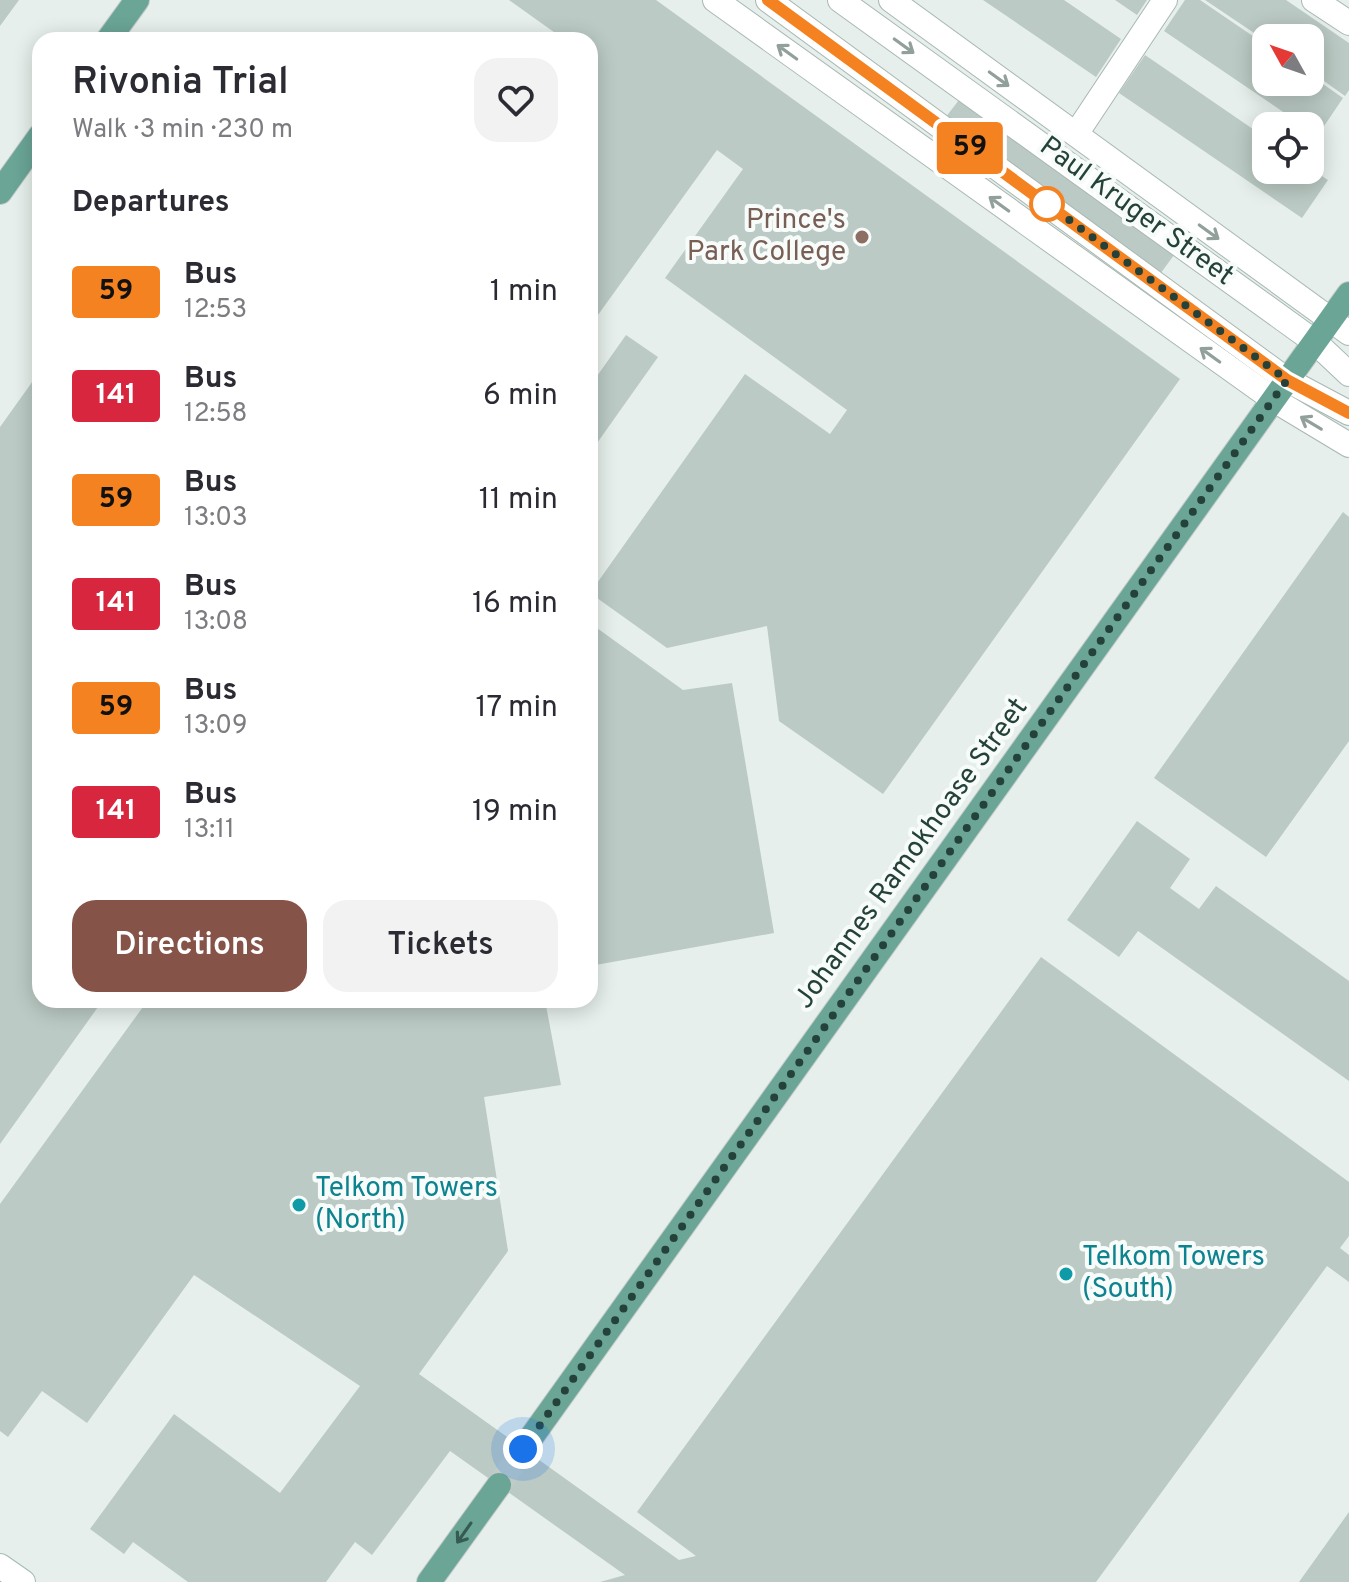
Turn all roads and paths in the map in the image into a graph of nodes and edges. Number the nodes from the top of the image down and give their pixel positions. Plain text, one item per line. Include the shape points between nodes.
1 (137, 0) edge
2 (715, 0) edge
3 (768, 0) edge
4 (840, 0) edge
5 (891, 0) edge
6 (1165, 0) edge
7 (1314, 0) edge
8 (1349, 23) edge
9 (114, 32) edge
10 (1076, 134) junction
11 (32, 147) edge
12 (0, 192) edge
13 (1349, 294) edge
14 (1340, 326) edge
15 (1315, 342) junction
16 (1349, 374) edge
17 (1280, 390) junction
18 (1349, 413) edge
19 (1349, 445) edge
20 (523, 1449) tunnel mouth
21 (499, 1485) tunnel mouth
22 (0, 1566) edge
23 (23, 1582) edge
24 (429, 1582) edge

1 - 9 main road
17 -> 2 street, Paul Kruger Street
3 - 17 street, Paul Kruger Street
4 -> 15 street, Paul Kruger Street
5 -> 10 street, Paul Kruger Street
6 - 10 street
7 - 8 street
10 -> 14 street, Paul Kruger Street
11 - 12 main road
13 - 14 main road, Johannes Ramokhoase Street
14 - 15 main road, Johannes Ramokhoase Street
15 - 16 street, Paul Kruger Street
15 - 17 main road, Johannes Ramokhoase Street
17 - 18 street, Paul Kruger Street
19 -> 17 street, Paul Kruger Street
17 - 20 main road, Johannes Ramokhoase Street
21 -> 24 main road
22 - 23 street

